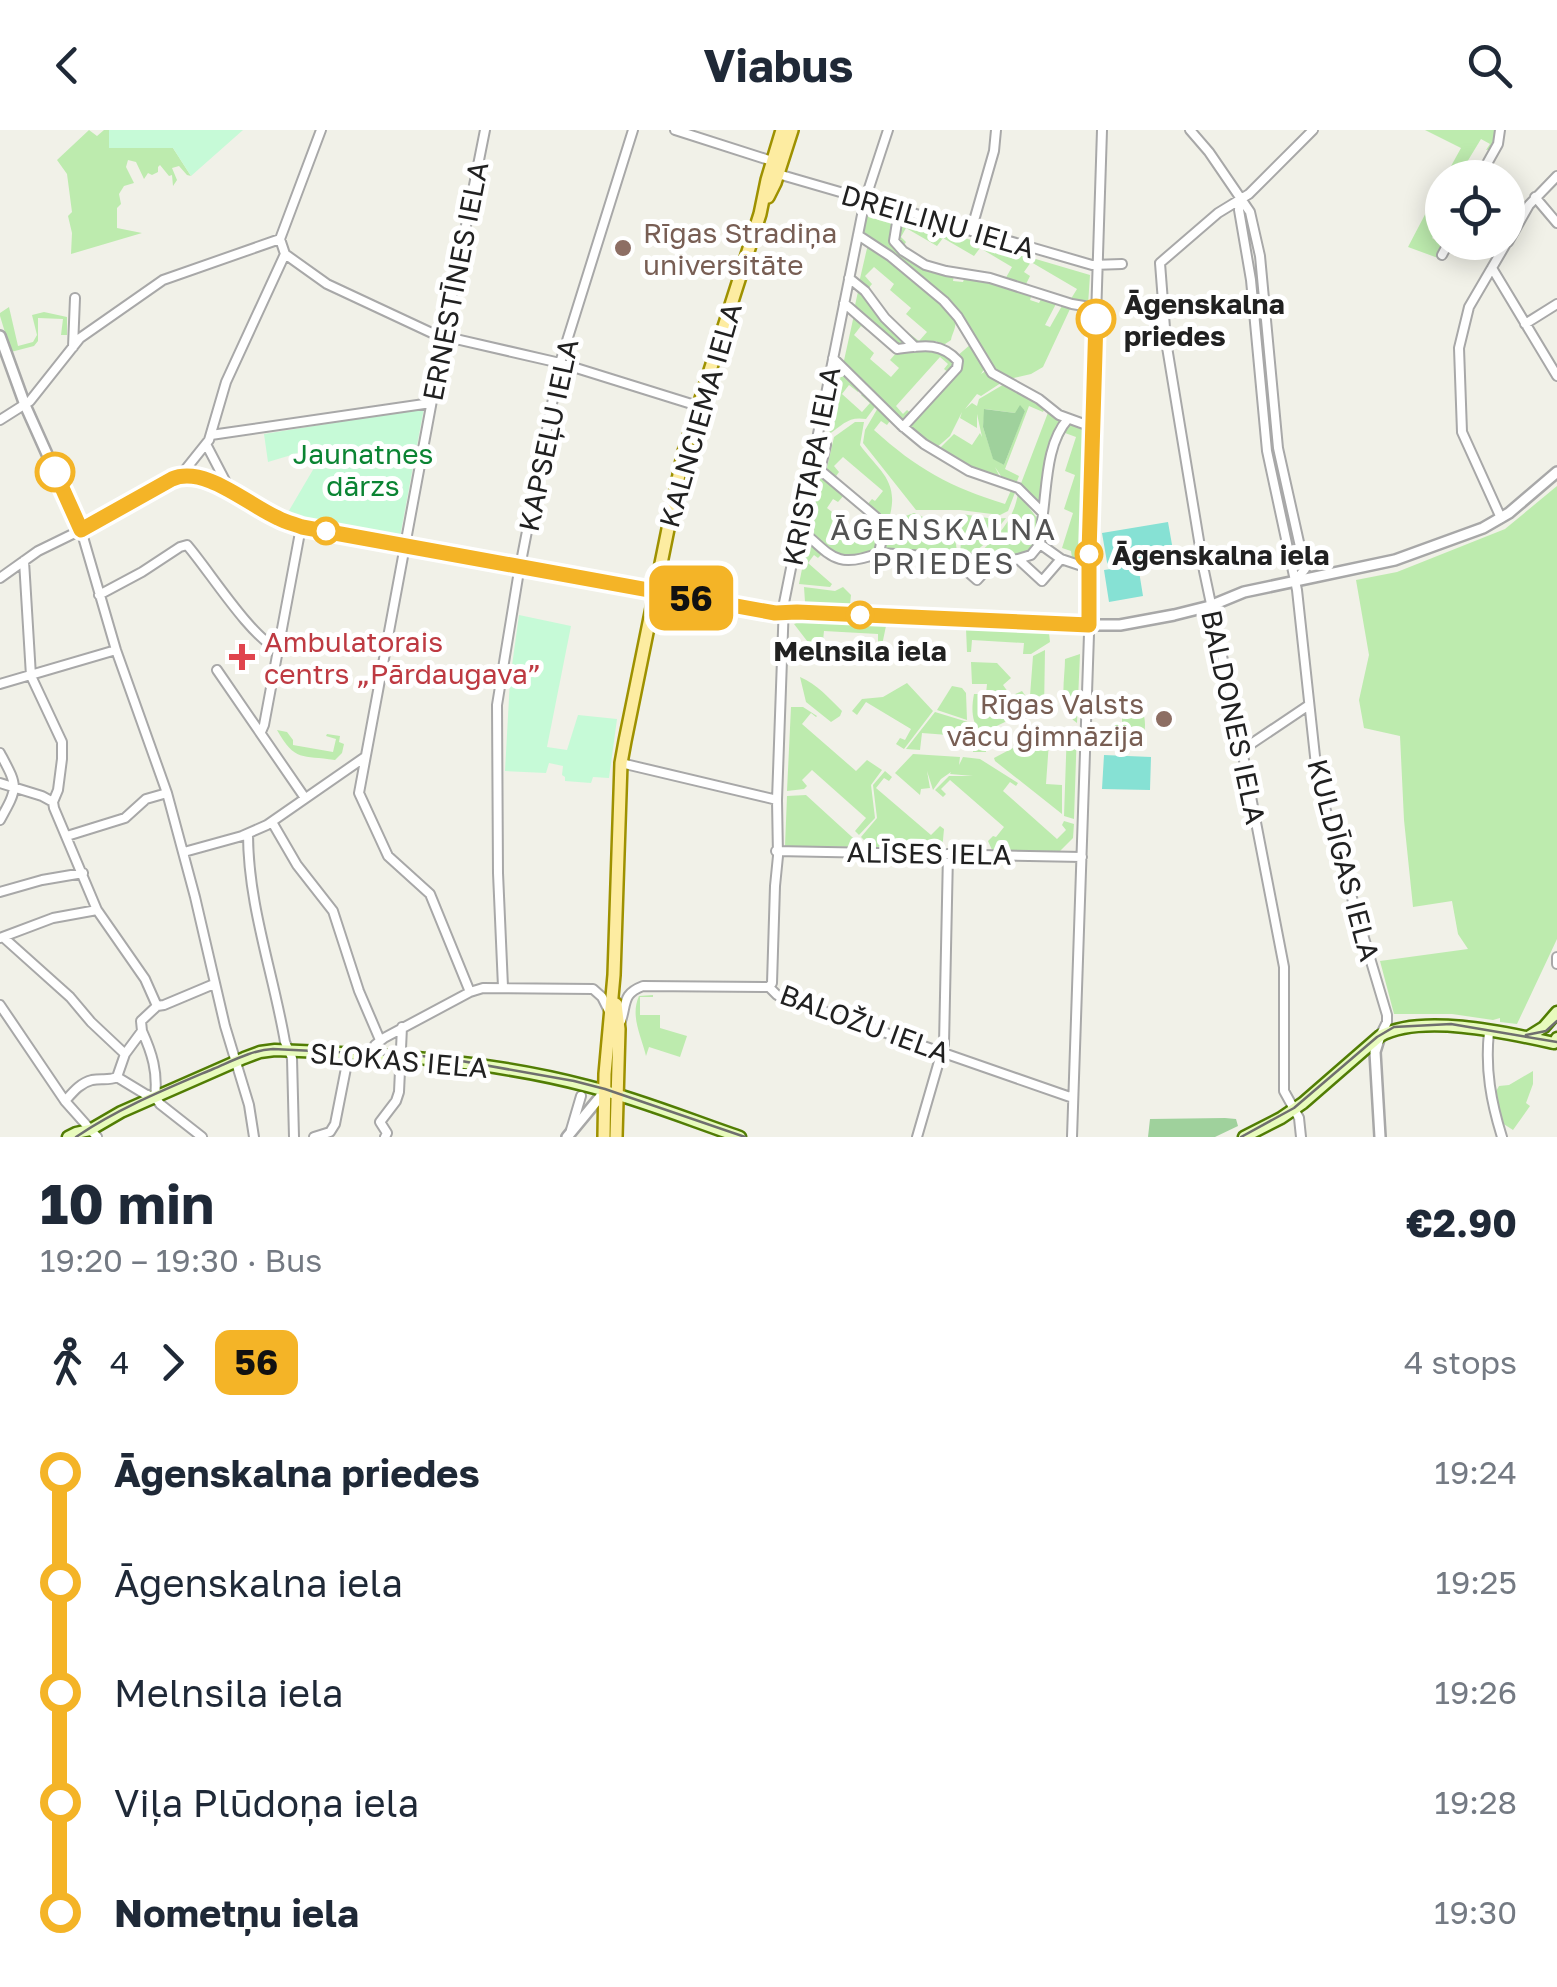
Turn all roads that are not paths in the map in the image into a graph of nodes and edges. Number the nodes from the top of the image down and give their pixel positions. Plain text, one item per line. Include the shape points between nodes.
1 (321, 130) edge
2 (485, 130) edge
3 (633, 130) edge
4 (675, 130) edge
5 (782, 130) edge
6 (792, 130) edge
7 (888, 130) edge
8 (996, 130) edge
9 (1102, 130) edge
10 (1190, 130) edge
11 (1313, 130) edge
12 (1500, 130) edge
13 (1489, 160) edge
14 (772, 162) junction
15 (778, 174) junction
16 (1557, 176) edge
17 (1535, 198) junction
18 (865, 200) junction
19 (1240, 200) junction
20 (899, 210) junction
21 (760, 214) junction
22 (1525, 214) edge
23 (1556, 220) edge
24 (970, 230) junction
25 (858, 235) junction
26 (280, 240) junction
27 (285, 254) junction
28 (1260, 256) junction
29 (1249, 257) junction
30 (1497, 260) edge
31 (1122, 264) dead end
32 (1097, 267) junction
33 (1492, 268) junction
34 (849, 278) junction
35 (74, 298) dead end
36 (844, 303) junction
37 (1557, 304) edge
38 (1096, 308) junction
39 (1525, 324) junction
40 (0, 336) edge
41 (444, 336) junction
42 (73, 347) junction
43 (916, 347) junction
44 (833, 358) junction
45 (560, 363) junction
46 (1557, 376) edge
47 (431, 404) junction
48 (25, 405) junction
49 (698, 406) junction
50 (1068, 419) junction
51 (0, 420) edge
52 (903, 427) junction
53 (1092, 428) junction
54 (208, 440) junction
55 (1278, 448) junction
56 (1267, 451) junction
57 (816, 469) junction
58 (1557, 472) edge
59 (182, 475) junction
60 (231, 492) junction
61 (1043, 513) junction
62 (1501, 518) junction
63 (302, 527) junction
64 (799, 528) junction
65 (81, 530) junction
66 (1040, 544) junction
67 (405, 546) junction
68 (879, 554) junction
69 (952, 558) junction
70 (1018, 559) junction
71 (995, 560) junction
72 (1061, 560) junction
73 (24, 561) junction
74 (520, 568) junction
75 (1088, 568) junction
76 (0, 578) edge
77 (1296, 580) junction
78 (654, 592) junction
79 (99, 595) junction
80 (1210, 606) junction
81 (783, 612) junction
82 (1089, 625) junction
83 (278, 649) junction
84 (116, 650) junction
85 (217, 670) dead end
86 (30, 676) junction
87 (0, 684) edge
88 (1309, 704) junction
89 (261, 732) junction
90 (1242, 750) junction
91 (0, 753) edge
92 (365, 758) junction
93 (621, 763) junction
94 (346, 771) junction
95 (0, 782) edge
96 (360, 785) junction
97 (16, 789) junction
98 (167, 793) junction
99 (305, 798) junction
100 (777, 800) junction
101 (53, 802) junction
102 (0, 820) edge
103 (272, 822) junction
104 (248, 834) junction
105 (67, 836) junction
106 (776, 851) junction
107 (184, 852) junction
108 (948, 854) junction
109 (1082, 858) junction
110 (83, 873) junction
111 (0, 892) edge
112 (97, 910) junction
113 (2, 937) edge
114 (614, 975) junction
115 (214, 984) junction
116 (503, 986) junction
117 (769, 988) junction
118 (470, 992) junction
119 (0, 1005) edge
120 (158, 1006) junction
121 (1557, 1012) edge
122 (610, 1013) junction
123 (402, 1028) junction
124 (619, 1028) junction
125 (142, 1032) junction
126 (1489, 1032) junction
127 (1380, 1036) junction
128 (1528, 1037) junction
129 (380, 1040) junction
130 (1556, 1042) edge
131 (289, 1051) junction
132 (943, 1052) junction
133 (349, 1053) junction
134 (124, 1054) junction
135 (373, 1054) junction
136 (401, 1056) junction
137 (236, 1061) junction
138 (117, 1077) junction
139 (604, 1090) junction
140 (618, 1095) junction
141 (582, 1096) dead end
142 (155, 1097) junction
143 (1073, 1098) junction
144 (65, 1101) junction
145 (1294, 1110) junction
146 (93, 1134) edge
147 (569, 1135) edge
148 (68, 1137) edge
149 (202, 1137) edge
150 (254, 1137) edge
151 (294, 1137) edge
152 (314, 1137) edge
153 (385, 1137) edge
154 (604, 1137) edge
155 (616, 1137) edge
156 (740, 1137) edge
157 (916, 1137) edge
158 (1072, 1137) edge
159 (1244, 1137) edge
160 (1301, 1137) edge
161 (1380, 1137) edge
162 (1502, 1137) edge

1 - 26 street
2 - 41 street, ERNESTĪNES IELA
3 - 45 street, KAPSEĻU IELA
4 - 14 street
5 - 14 main road, KALNCIEMA IELA
6 - 15 main road, KALNCIEMA IELA
7 - 18 street, KRISTAPA IELA
8 - 24 street
9 - 32 street
10 - 19 street, KULDĪGAS IELA
11 - 19 street
12 - 13 street
14 - 21 main road, KALNCIEMA IELA
15 - 18 street, DREILIŅU IELA
15 - 21 main road, KALNCIEMA IELA
16 - 17 street
17 - 22 street
17 - 23 street
18 - 20 street, DREILIŅU IELA
18 - 25 street, KRISTAPA IELA
19 - 28 street, KULDĪGAS IELA via 1250,212
19 - 29 street, KULDĪGAS IELA
19 - 80 street, BALDONES IELA via 1160,263 1166,340
20 - 24 street, DREILIŅU IELA
20 - 38 street via 894,241 920,262
21 - 49 main road, KALNCIEMA IELA
24 - 32 street, DREILIŅU IELA
25 - 34 street, KRISTAPA IELA
25 - 50 street via 944,301 992,373
26 - 27 street
26 - 42 street via 162,280
27 - 41 street via 327,284
27 - 54 street via 231,371
28 - 29 street
28 - 55 street, KULDĪGAS IELA
29 - 56 street, KULDĪGAS IELA
30 - 33 street
31 - 32 street
32 - 38 street
33 - 39 street
33 - 62 street via 1466,314 1459,361 1462,432
34 - 36 street, KRISTAPA IELA
34 - 43 street
35 - 42 street
36 - 43 street via 897,349
36 - 44 street, KRISTAPA IELA
37 - 39 street
38 - 53 street
39 - 46 street
40 - 48 street
41 - 45 street
41 - 47 street, ERNESTĪNES IELA
42 - 48 street
43 - 52 street via 942,348 958,364
44 - 52 street
44 - 57 street, KRISTAPA IELA via 816,441 826,445
45 - 49 street
45 - 74 street, KAPSEĻU IELA
47 - 54 street
47 - 67 street, ERNESTĪNES IELA
48 - 51 street
48 - 65 street
49 - 78 main road, KALNCIEMA IELA
50 - 53 street
50 - 61 street via 1051,456
52 - 61 street via 950,461 1018,488
53 - 75 street
54 - 59 street
54 - 60 street
55 - 56 street
55 - 77 street, KULDĪGAS IELA via 1304,569
56 - 77 street, KULDĪGAS IELA
57 - 64 street, KRISTAPA IELA
57 - 68 street via 876,518 884,529
58 - 62 street
59 - 60 street
59 - 65 street
60 - 63 street
61 - 66 street
62 - 77 street via 1395,560
63 - 67 street
63 - 83 street
64 - 68 street via 835,559
64 - 81 street, KRISTAPA IELA
65 - 73 street
65 - 79 street
66 - 70 street
66 - 72 street
67 - 74 street
67 - 92 street, ERNESTĪNES IELA
68 - 69 street
69 - 71 street
69 - 71 street via 977,580
70 - 71 street
70 - 72 street via 1042,580
72 - 75 street
73 - 76 street
73 - 86 street
74 - 78 street
74 - 116 street, KAPSEĻU IELA via 497,705
75 - 82 street
77 - 80 street
77 - 88 street, KULDĪGAS IELA
78 - 81 street
78 - 93 main road, KALNCIEMA IELA
79 - 83 street via 187,546
79 - 84 street
80 - 82 street
80 - 90 street, BALDONES IELA
81 - 82 street
81 - 100 street, KRISTAPA IELA
82 - 109 street
83 - 89 street
84 - 86 street
84 - 98 street
85 - 89 street
86 - 87 street
86 - 101 street via 62,742
88 - 90 street
88 - 127 street, KULDĪGAS IELA via 1318,784 1387,1014
89 - 99 street
90 - 145 street, BALDONES IELA via 1284,967 1284,1091
91 - 97 street
92 - 94 street
92 - 96 street, ERNESTĪNES IELA
93 - 100 street
93 - 114 main road, KALNCIEMA IELA
94 - 96 street
94 - 99 street
95 - 97 street
96 - 118 street via 388,856 430,894
97 - 101 street
97 - 102 street
98 - 105 street via 125,818
98 - 107 street
99 - 103 street
100 - 106 street, KRISTAPA IELA
101 - 105 street
103 - 104 street
103 - 129 street via 333,911
104 - 107 street
104 - 131 street via 255,904
105 - 110 street
106 - 108 street, ALĪSES IELA
106 - 117 street, KRISTAPA IELA
107 - 115 street
108 - 109 street, ALĪSES IELA
108 - 132 street
109 - 143 street
110 - 111 street
110 - 112 street
112 - 113 street
112 - 120 street
113 - 134 street
114 - 122 main road, KALNCIEMA IELA
114 - 124 main road, KALNCIEMA IELA
115 - 120 street
115 - 137 street
116 - 118 street
116 - 122 street via 592,990
117 - 124 street, BALOŽU IELA via 643,986 628,995
117 - 132 street, BALOŽU IELA
118 - 123 street
119 - 144 street
120 - 125 street via 141,1021
121 - 128 main road
122 - 139 main road, KALNCIEMA IELA
123 - 129 street
123 - 136 street
124 - 140 main road, KALNCIEMA IELA
125 - 134 street
125 - 142 street via 154,1060
126 - 127 main road via 1422,1026
126 - 128 main road
126 - 162 street via 1488,1076
127 - 145 main road
127 - 161 street, KULDĪGAS IELA
128 - 130 main road
129 - 135 street
131 - 133 main road, SLOKAS IELA
131 - 137 main road, SLOKAS IELA via 267,1050
131 - 151 street
132 - 143 street, BALOŽU IELA
132 - 157 street
133 - 135 main road, SLOKAS IELA
133 - 152 street via 335,1124
134 - 138 street
135 - 136 main road, SLOKAS IELA
136 - 139 main road, SLOKAS IELA
136 - 153 street via 398,1097 380,1122
137 - 142 main road, SLOKAS IELA
137 - 150 street
138 - 142 street
138 - 144 street via 84,1083
139 - 140 main road, SLOKAS IELA
139 - 147 street
139 - 154 main road, KALNCIEMA IELA
140 - 155 main road, KALNCIEMA IELA
140 - 156 main road, SLOKAS IELA
141 - 147 street
142 - 146 main road, SLOKAS IELA via 111,1117
142 - 149 street
143 - 158 street
144 - 146 street
145 - 159 main road
145 - 160 street, BALDONES IELA
146 - 148 main road, SLOKAS IELA

